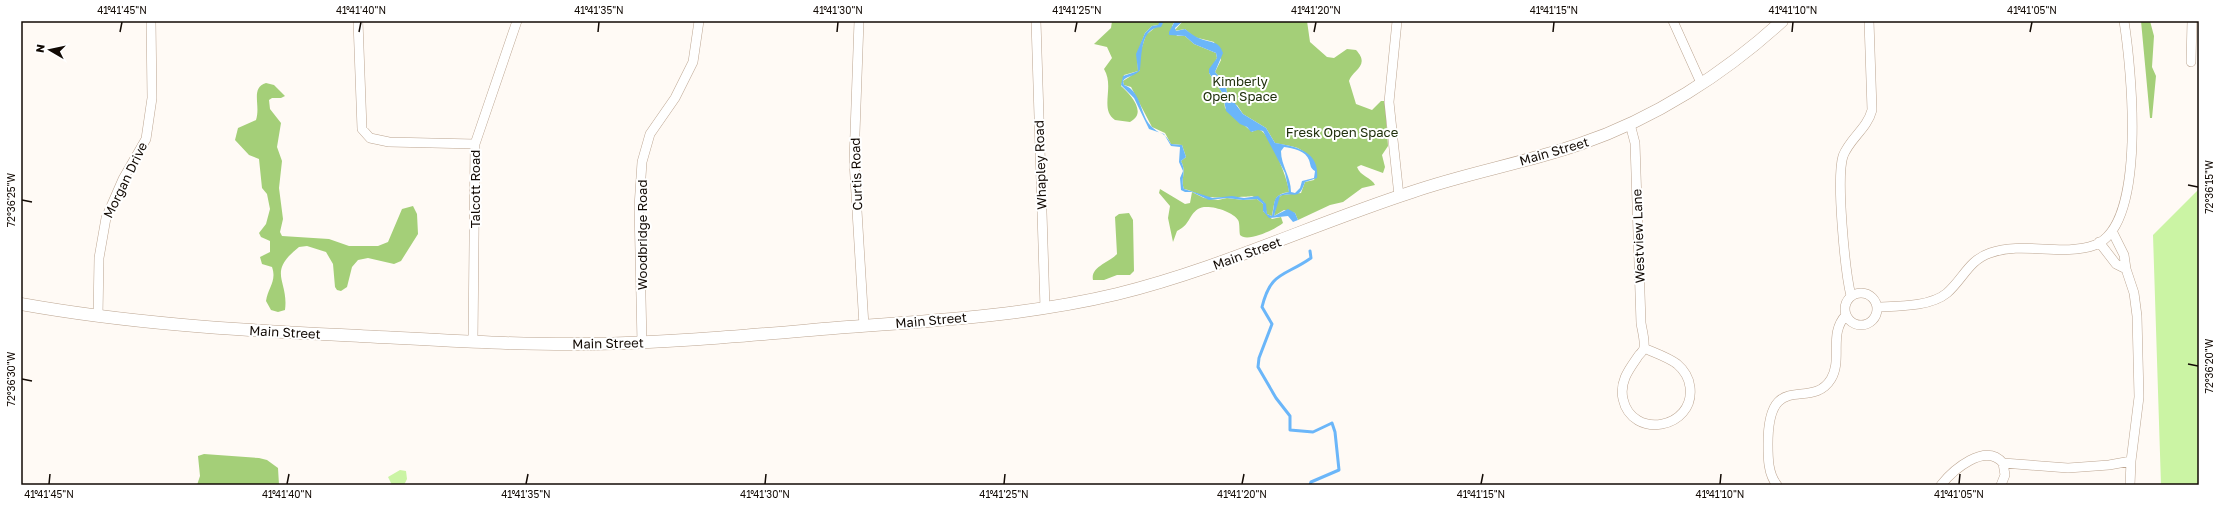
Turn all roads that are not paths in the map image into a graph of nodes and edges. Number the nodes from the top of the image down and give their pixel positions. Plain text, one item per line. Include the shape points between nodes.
1 (151, 21) edge
2 (358, 21) edge
3 (517, 21) edge
4 (699, 21) edge
5 (859, 21) edge
6 (1036, 21) edge
7 (1397, 21) edge
8 (1673, 21) edge
9 (1782, 21) edge
10 (1869, 21) edge
11 (2124, 21) edge
12 (2192, 21) edge
13 (2191, 62) dead end
14 (1702, 83) junction
15 (1630, 124) junction
16 (475, 144) junction
17 (1399, 196) junction
18 (2112, 231) junction
19 (2099, 242) junction
20 (2126, 269) junction
21 (1851, 296) junction
22 (21, 304) edge
23 (1877, 307) junction
24 (1045, 308) junction
25 (98, 316) junction
26 (1846, 316) junction
27 (864, 326) junction
28 (474, 341) junction
29 (642, 343) junction
30 (1644, 348) junction
31 (2131, 461) junction
32 (2003, 463) junction
33 (1777, 485) edge
34 (1942, 485) edge
35 (2000, 485) edge
36 (2130, 485) edge

1 - 25 street, Morgan Drive via 152,98 146,139 106,218 99,258
2 - 16 street via 362,129 370,138 389,142
3 - 16 street, Talcott Road
4 - 29 street, Woodbridge Road via 693,62 675,98 650,134 642,162 639,208
5 - 27 street, Curtis Road via 854,161
6 - 24 street, Whapley Road
7 - 17 street via 1390,102
8 - 14 street
9 - 14 main road, Main Street via 1740,57
10 - 21 street via 1872,110 1868,122 1846,151 1841,172 1845,262
11 - 18 street via 2131,80 2131,170 2126,197
12 - 13 street
14 - 15 main road, Main Street
15 - 17 main road, Main Street via 1558,151 1462,176
15 - 30 street, Westview Lane via 1635,143
16 - 28 street, Talcott Road
17 - 24 main road, Main Street via 1187,275
18 - 19 street
18 - 20 street via 2124,254
19 - 20 street via 2116,264
19 - 23 street via 2073,249 1993,252 1974,262 1947,293 1936,299
20 - 31 street via 2136,302 2139,364 2138,413
21 - 23 street via 1856,293 1866,294 1874,300
21 - 26 street via 1845,304
22 - 25 main road, Main Street
23 - 26 street via 1874,319 1866,324 1856,324
24 - 27 main road, Main Street via 985,316
25 - 28 main road, Main Street via 248,330
26 - 33 street via 1837,332 1835,366 1831,379 1817,391 1787,397 1777,403 1771,412 1769,458 1771,474
27 - 29 main road, Main Street
28 - 29 main road, Main Street via 556,344
30 - 30 street via 1624,379 1623,400 1629,413 1640,422 1654,426 1668,423 1680,416 1688,404 1689,382 1678,365
31 - 32 street via 2063,468
31 - 36 street
32 - 34 street via 1995,456 1980,456 1961,466
32 - 35 street via 2006,475

